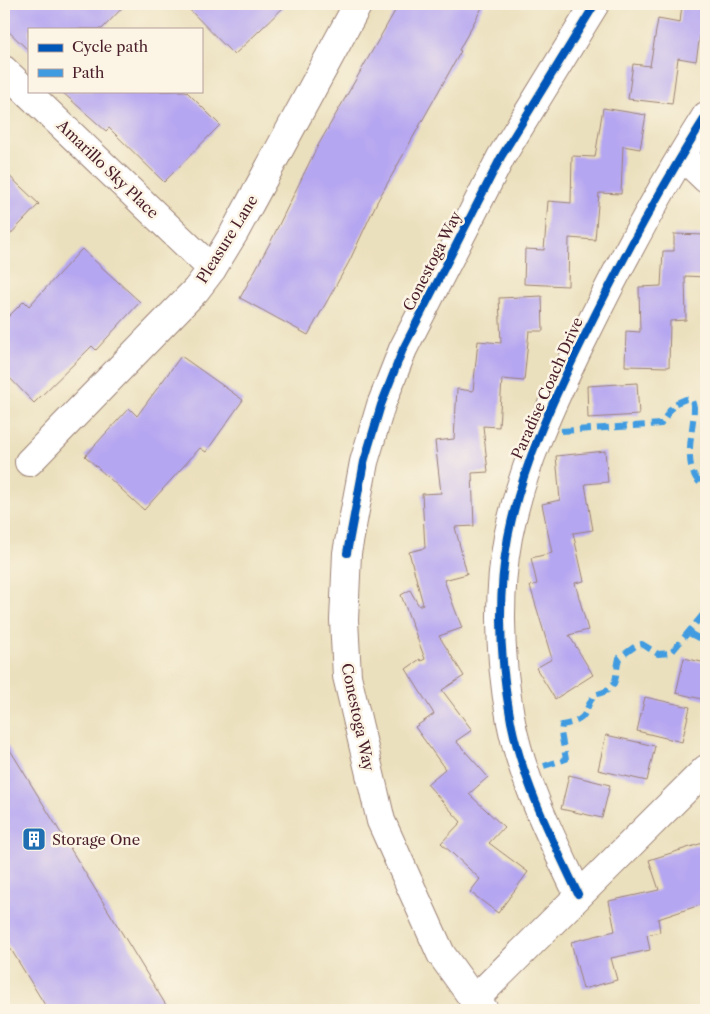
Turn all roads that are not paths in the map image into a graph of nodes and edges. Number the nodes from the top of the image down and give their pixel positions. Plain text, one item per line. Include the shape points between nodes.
1 (358, 4) edge
2 (594, 4) edge
3 (6, 75) edge
4 (706, 116) edge
5 (682, 156) junction
6 (706, 179) edge
7 (212, 269) junction
8 (29, 462) dead end
9 (706, 769) edge
10 (578, 894) junction
11 (479, 1005) edge

1 - 7 street, Pleasure Lane
2 - 11 street, Conestoga Way via 501,157 403,349 381,404 364,462 347,553 344,620 347,676 381,821 441,954
3 - 7 street, Amarillo Sky Place
4 - 5 street, Paradise Coach Drive
5 - 6 street
5 - 10 street, Paradise Coach Drive via 605,295 560,388 530,456 508,539 502,633 504,675 512,723 530,785
7 - 8 street, Pleasure Lane via 196,290
9 - 10 street
10 - 11 street

